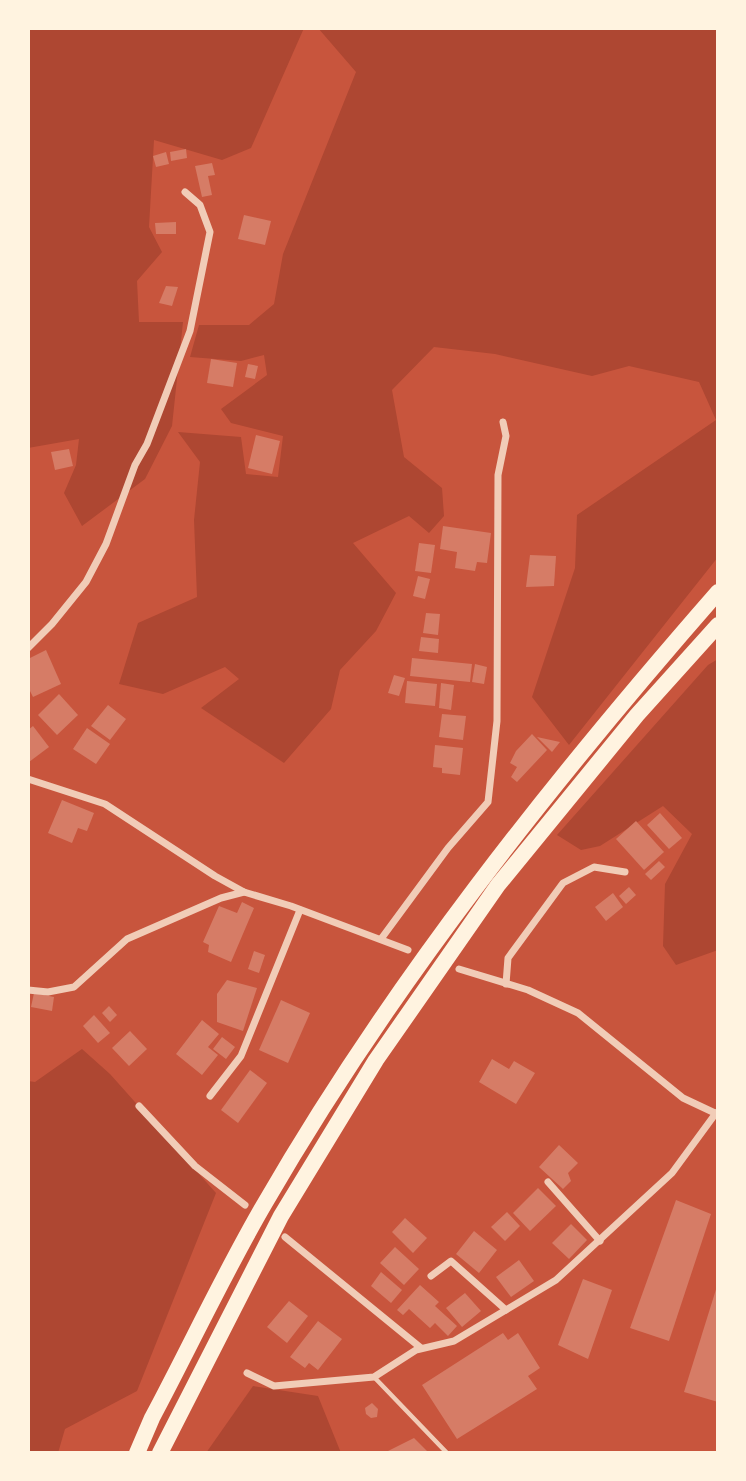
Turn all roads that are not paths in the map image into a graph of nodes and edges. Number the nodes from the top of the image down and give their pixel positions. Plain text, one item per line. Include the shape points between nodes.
1 (185, 192) dead end
2 (503, 422) dead end
3 (718, 592) edge
4 (718, 625) edge
5 (28, 648) edge
6 (28, 779) edge
7 (625, 872) dead end
8 (244, 892) junction
9 (300, 909) junction
10 (381, 939) junction
11 (408, 950) dead end
12 (459, 970) dead end
13 (506, 984) junction
14 (28, 990) edge
15 (210, 1097) dead end
16 (138, 1106) dead end
17 (717, 1114) edge
18 (548, 1182) dead end
19 (245, 1205) dead end
20 (285, 1237) dead end
21 (600, 1241) junction
22 (431, 1276) dead end
23 (506, 1310) junction
24 (421, 1348) junction
25 (247, 1373) dead end
26 (374, 1377) junction
27 (137, 1453) edge
28 (160, 1453) edge
29 (447, 1453) edge

1 - 5 street via 200,205 210,232 190,331 106,544 86,582
2 - 10 street via 506,436 498,475 497,721 488,802
3 - 27 highway via 621,702 485,874 362,1046 264,1203
4 - 28 highway via 498,886 376,1060 281,1216
6 - 8 street via 105,803
7 - 13 street via 594,867 563,883 508,958
8 - 9 street
8 - 14 street via 127,939 74,987
9 - 10 street
9 - 15 street via 241,1056
10 - 11 street
12 - 13 street
13 - 17 street via 578,1013 683,1098
16 - 19 street via 195,1166
17 - 21 street via 672,1173
18 - 21 street
20 - 24 street
21 - 23 street via 556,1280
22 - 23 street via 451,1261
23 - 24 street via 454,1341
24 - 26 street
25 - 26 street via 274,1385
26 - 29 lane

